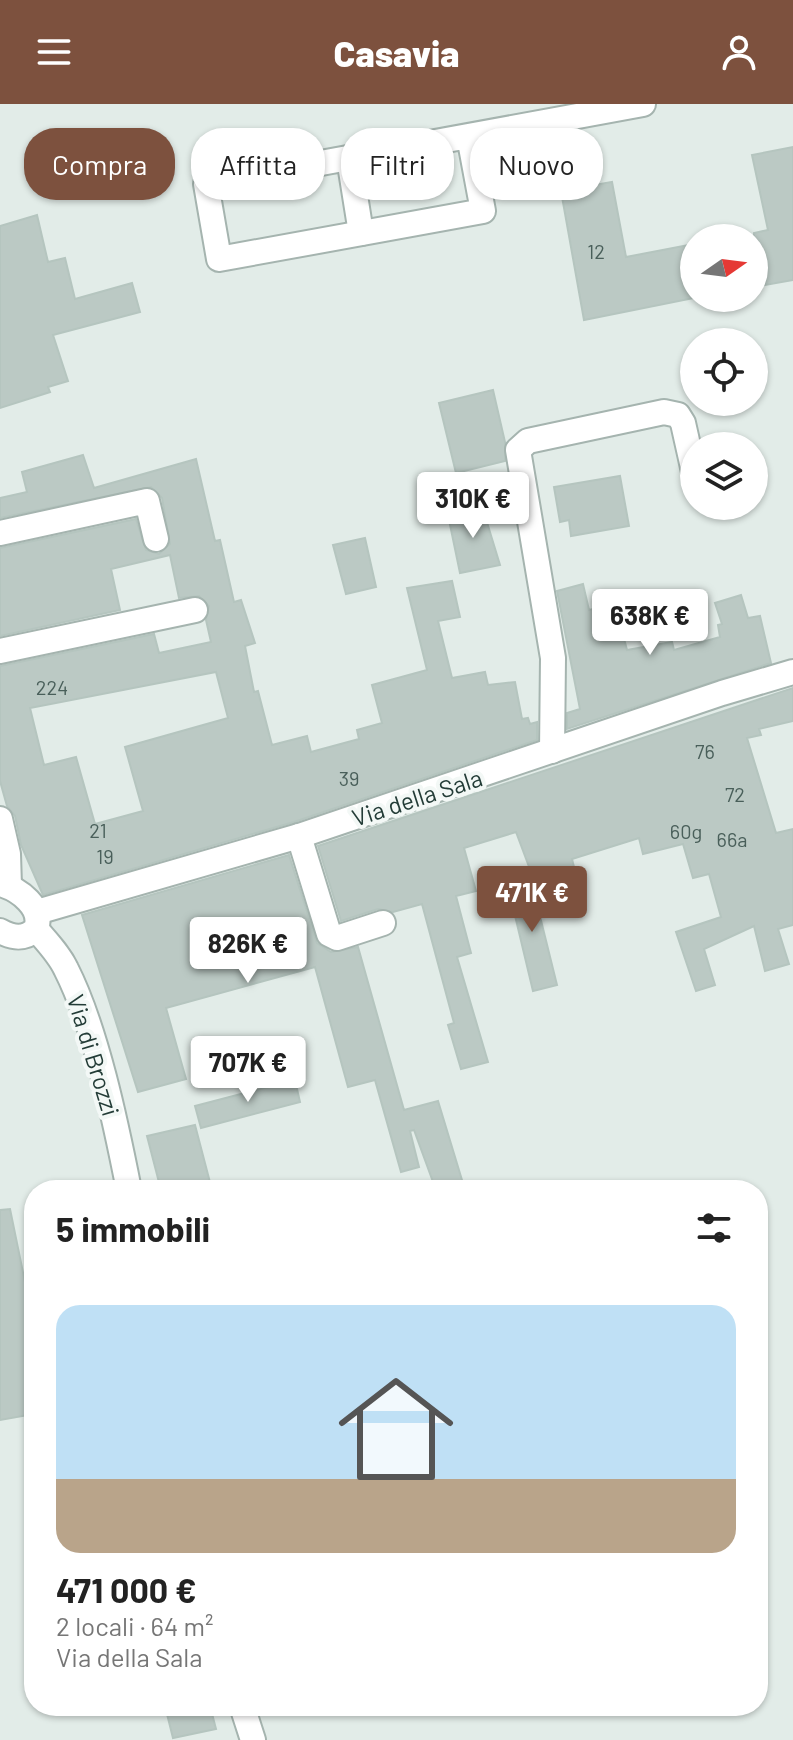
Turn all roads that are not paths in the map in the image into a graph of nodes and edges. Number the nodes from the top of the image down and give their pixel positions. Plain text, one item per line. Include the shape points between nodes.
1 (643, 104) edge
2 (469, 136) junction
3 (454, 139) edge
4 (341, 159) edge
5 (356, 200) edge
6 (361, 233) junction
7 (685, 432) edge
8 (0, 533) edge
9 (156, 539) dead end
10 (195, 610) dead end
11 (0, 651) edge
12 (793, 672) edge
13 (552, 751) junction
14 (0, 819) edge
15 (299, 836) junction
16 (5, 885) edge
17 (37, 920) junction
18 (383, 923) dead end
19 (0, 931) edge
20 (127, 1180) edge
21 (245, 1716) edge
22 (253, 1740) edge

1 - 2 street
2 - 3 street
2 - 6 street via 483,211
4 - 6 street via 206,184 219,259
5 - 6 street
7 - 13 street via 678,415 664,412 528,441 518,450 553,658
8 - 9 street via 147,501
10 - 11 street
12 - 13 street, Via della Sala
13 - 15 street, Via della Sala
14 - 16 street, Via di Brozzi via 8,854
15 - 17 street, Via della Sala
15 - 18 street via 329,934 337,938
16 - 17 street, Via di Brozzi
17 - 19 street via 17,938
17 - 20 street, Via di Brozzi via 75,988
21 - 22 street

